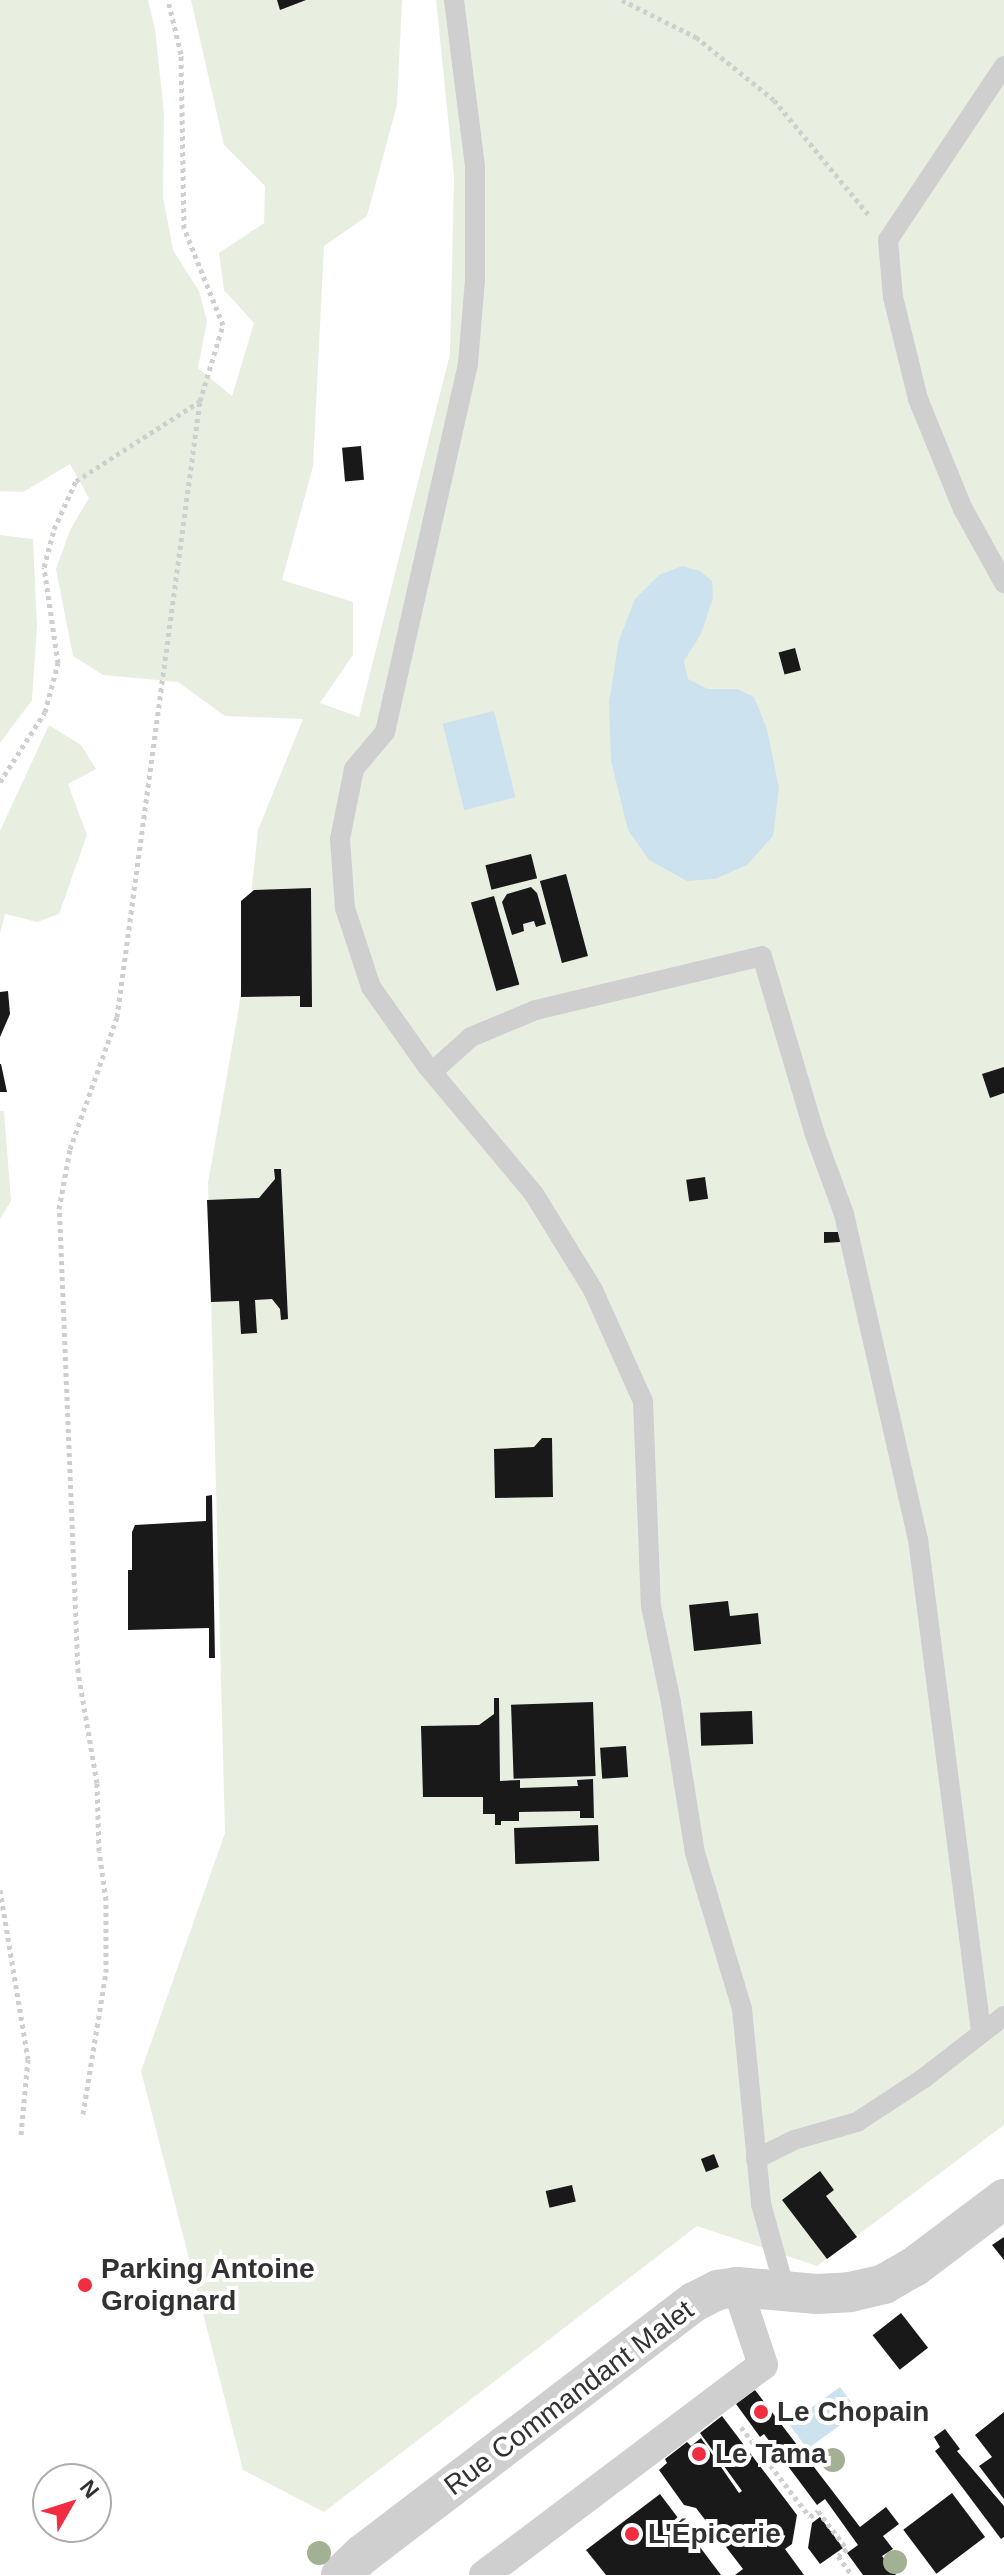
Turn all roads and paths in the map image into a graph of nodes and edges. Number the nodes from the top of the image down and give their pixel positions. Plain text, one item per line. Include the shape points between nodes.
1 (168, 0) edge
2 (454, 0) edge
3 (622, 0) edge
4 (1004, 66) edge
5 (888, 240) junction
6 (200, 401) junction
7 (1004, 583) edge
8 (0, 782) edge
9 (432, 1072) junction
10 (0, 1890) edge
11 (1004, 2016) edge
12 (981, 2033) junction
13 (83, 2114) dead end
14 (21, 2135) dead end
15 (756, 2159) junction
16 (1004, 2199) edge
17 (737, 2287) junction
18 (785, 2290) junction
19 (719, 2398) junction
20 (352, 2564) edge
21 (484, 2575) edge
22 (852, 2575) edge

1 - 6 path via 181,54 184,228 223,325
2 - 9 lane via 475,167 475,280 468,364 385,732 354,769 340,839 345,908 371,987
3 - 5 path via 696,37 774,100
4 - 5 lane
5 - 7 lane via 893,297 918,399 963,509
6 - 8 path via 76,481 44,567 58,663 45,712
6 - 13 path via 117,1017 70,1149 59,1209 78,1672 97,1783 106,1900 106,1972
9 - 12 lane via 471,1037 536,1010 762,956 844,1214 918,1539
9 - 15 lane via 534,1194 593,1290 643,1401 651,1606 695,1853 742,2009
10 - 14 path via 28,2059
11 - 12 lane
12 - 15 lane via 857,2122 794,2140
15 - 18 lane via 761,2204
16 - 18 street, Rue Commandant Malet via 884,2284 850,2292
17 - 18 street, Rue Commandant Malet
17 - 19 street via 763,2365
17 - 20 street, Rue Commandant Malet via 694,2302
19 - 21 street
19 - 22 path via 810,2517 818,2511 847,2549 838,2556

